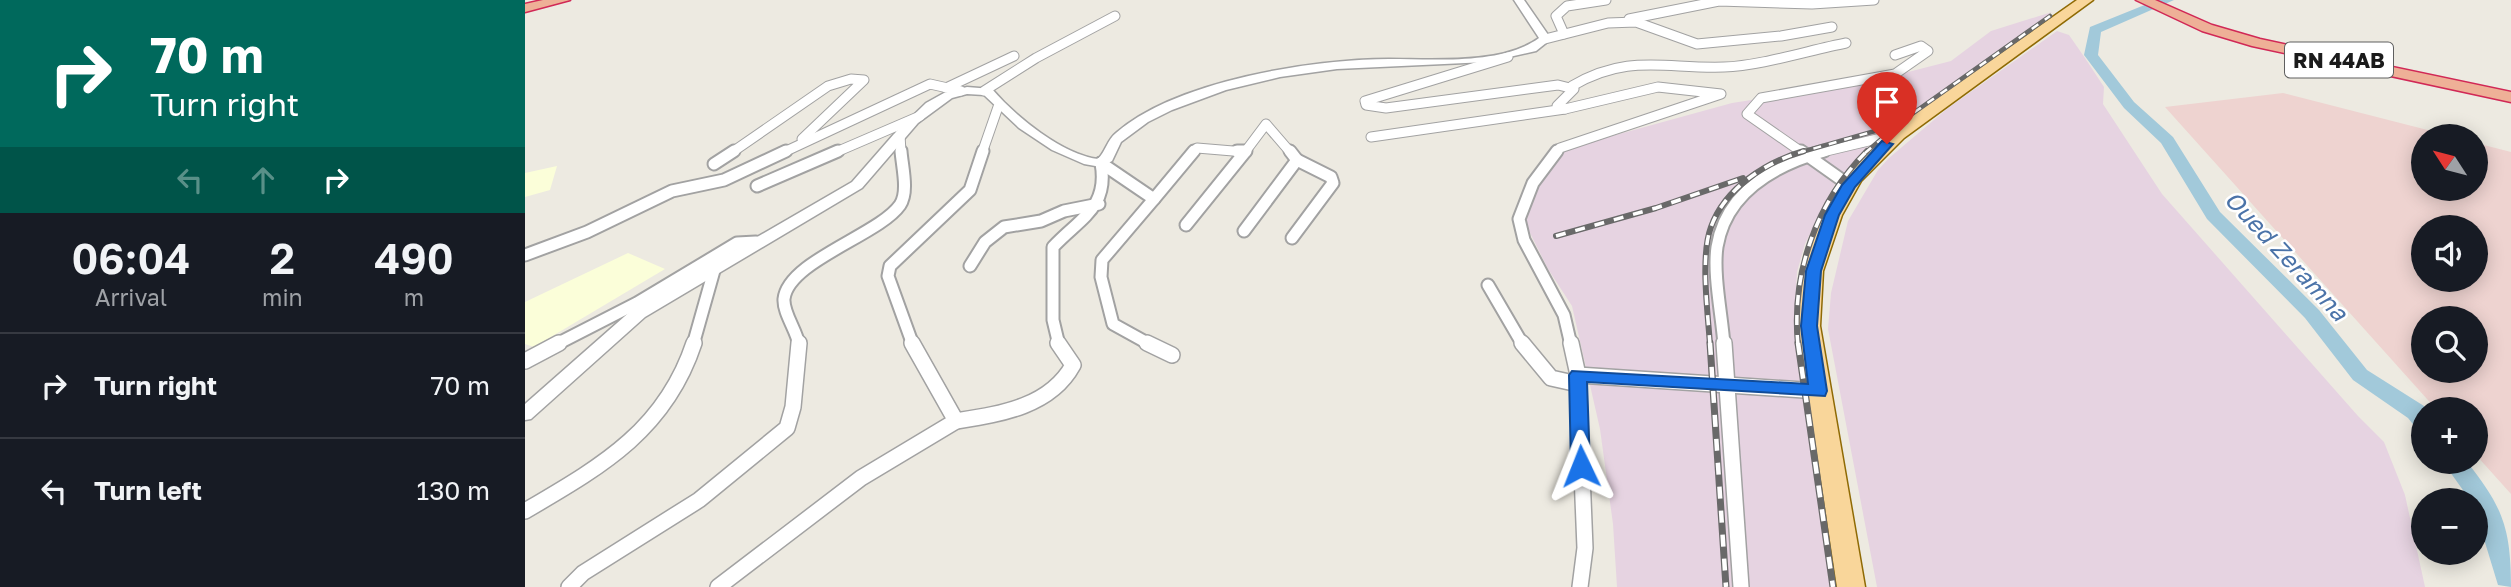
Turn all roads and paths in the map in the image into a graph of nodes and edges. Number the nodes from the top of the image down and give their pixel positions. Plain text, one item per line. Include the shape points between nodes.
1 (543, 0) edge
2 (563, 0) edge
3 (1519, 0) edge
4 (1606, 0) edge
5 (2085, 0) edge
6 (2091, 0) edge
7 (2143, 0) edge
8 (2154, 0) edge
9 (1713, 1) edge
10 (1874, 1) edge
11 (525, 6) edge
12 (2173, 12) junction
13 (1115, 16) dead end
14 (2059, 17) junction
15 (1608, 23) junction
16 (1832, 27) dead end
17 (1564, 34) junction
18 (1545, 39) junction
19 (1846, 43) dead end
20 (1520, 53) junction
21 (1895, 55) dead end
22 (1014, 56) dead end
23 (1571, 86) junction
24 (946, 88) junction
25 (961, 91) junction
26 (984, 91) junction
27 (2511, 91) edge
28 (2511, 97) edge
29 (998, 107) junction
30 (1565, 109) junction
31 (920, 116) junction
32 (900, 134) junction
33 (1898, 134) junction
34 (1371, 137) dead end
35 (794, 147) junction
36 (1245, 152) junction
37 (1810, 156) junction
38 (1297, 160) junction
39 (1101, 163) junction
40 (714, 164) dead end
41 (1849, 185) junction
42 (757, 186) dead end
43 (1154, 199) junction
44 (1100, 204) junction
45 (1186, 226) dead end
46 (1244, 231) dead end
47 (1292, 239) dead end
48 (756, 242) junction
49 (525, 255) edge
50 (970, 265) dead end
51 (715, 267) junction
52 (1488, 285) dead end
53 (1173, 355) dead end
54 (525, 361) edge
55 (1578, 380) junction
56 (1728, 386) junction
57 (1818, 391) junction
58 (525, 414) edge
59 (956, 421) junction
60 (525, 511) edge
61 (569, 587) edge
62 (718, 587) edge
63 (1580, 587) edge
64 (1741, 587) edge
65 (1851, 587) edge

1 - 11 highway
2 - 11 highway
3 - 18 street
4 - 17 street via 1567,6 1556,16
5 - 14 main road
6 - 14 main road
7 - 12 highway, RN 44AB
8 - 12 highway, RN 44AB
9 - 10 street
9 - 15 street
12 - 27 highway, RN 44AB via 2253,37
12 - 28 highway, RN 44AB via 2257,43
13 - 26 street
14 - 33 main road
15 - 16 street via 1636,22 1696,44
15 - 17 street
17 - 18 street
18 - 20 street
19 - 23 street via 1726,67 1642,63 1596,72
20 - 23 street via 1372,97 1366,105 1386,108
20 - 39 street via 1364,63 1192,95 1142,121 1114,142 1111,155
21 - 37 street via 1921,46 1928,51 1895,74 1761,99 1752,105 1747,114
22 - 24 street
23 - 30 street via 1574,89 1557,106
24 - 25 street
24 - 35 street via 930,83
25 - 26 street
25 - 31 street via 940,99
26 - 29 street
29 - 39 street via 1059,148
29 - 59 street via 970,190 890,266 888,276 909,339
30 - 34 street
30 - 55 street via 1658,87 1721,94 1560,148 1533,183 1518,219 1524,240 1564,315
31 - 32 street
31 - 42 street
32 - 48 street via 857,185
32 - 61 street via 904,194 900,205 813,263 790,284 784,300 799,342 787,428 699,500 583,573
33 - 37 street
33 - 41 main road
35 - 40 street via 864,80 853,78 820,89 782,121
35 - 49 street via 724,180 672,191
36 - 38 street via 1266,124
36 - 43 street via 1197,148
36 - 45 street
37 - 41 street
37 - 56 street via 1757,181 1722,226 1717,249
38 - 46 street
38 - 47 street via 1331,177 1333,183
39 - 43 street
39 - 44 street via 1106,180
41 - 57 main road via 1832,215 1813,271 1809,326
43 - 53 street via 1102,260 1101,277 1112,324
44 - 50 street via 1004,227 985,242
44 - 59 street via 1053,247 1053,320 1057,342 1073,365 1060,387 1014,409
48 - 51 street
48 - 54 street via 737,243 637,303
51 - 58 street via 639,313
51 - 60 street via 683,372 660,410 609,461
52 - 55 street via 1547,375 1559,381
55 - 56 street
55 - 63 street via 1585,548
56 - 57 street
56 - 64 street
57 - 65 main road
59 - 62 street via 861,478

